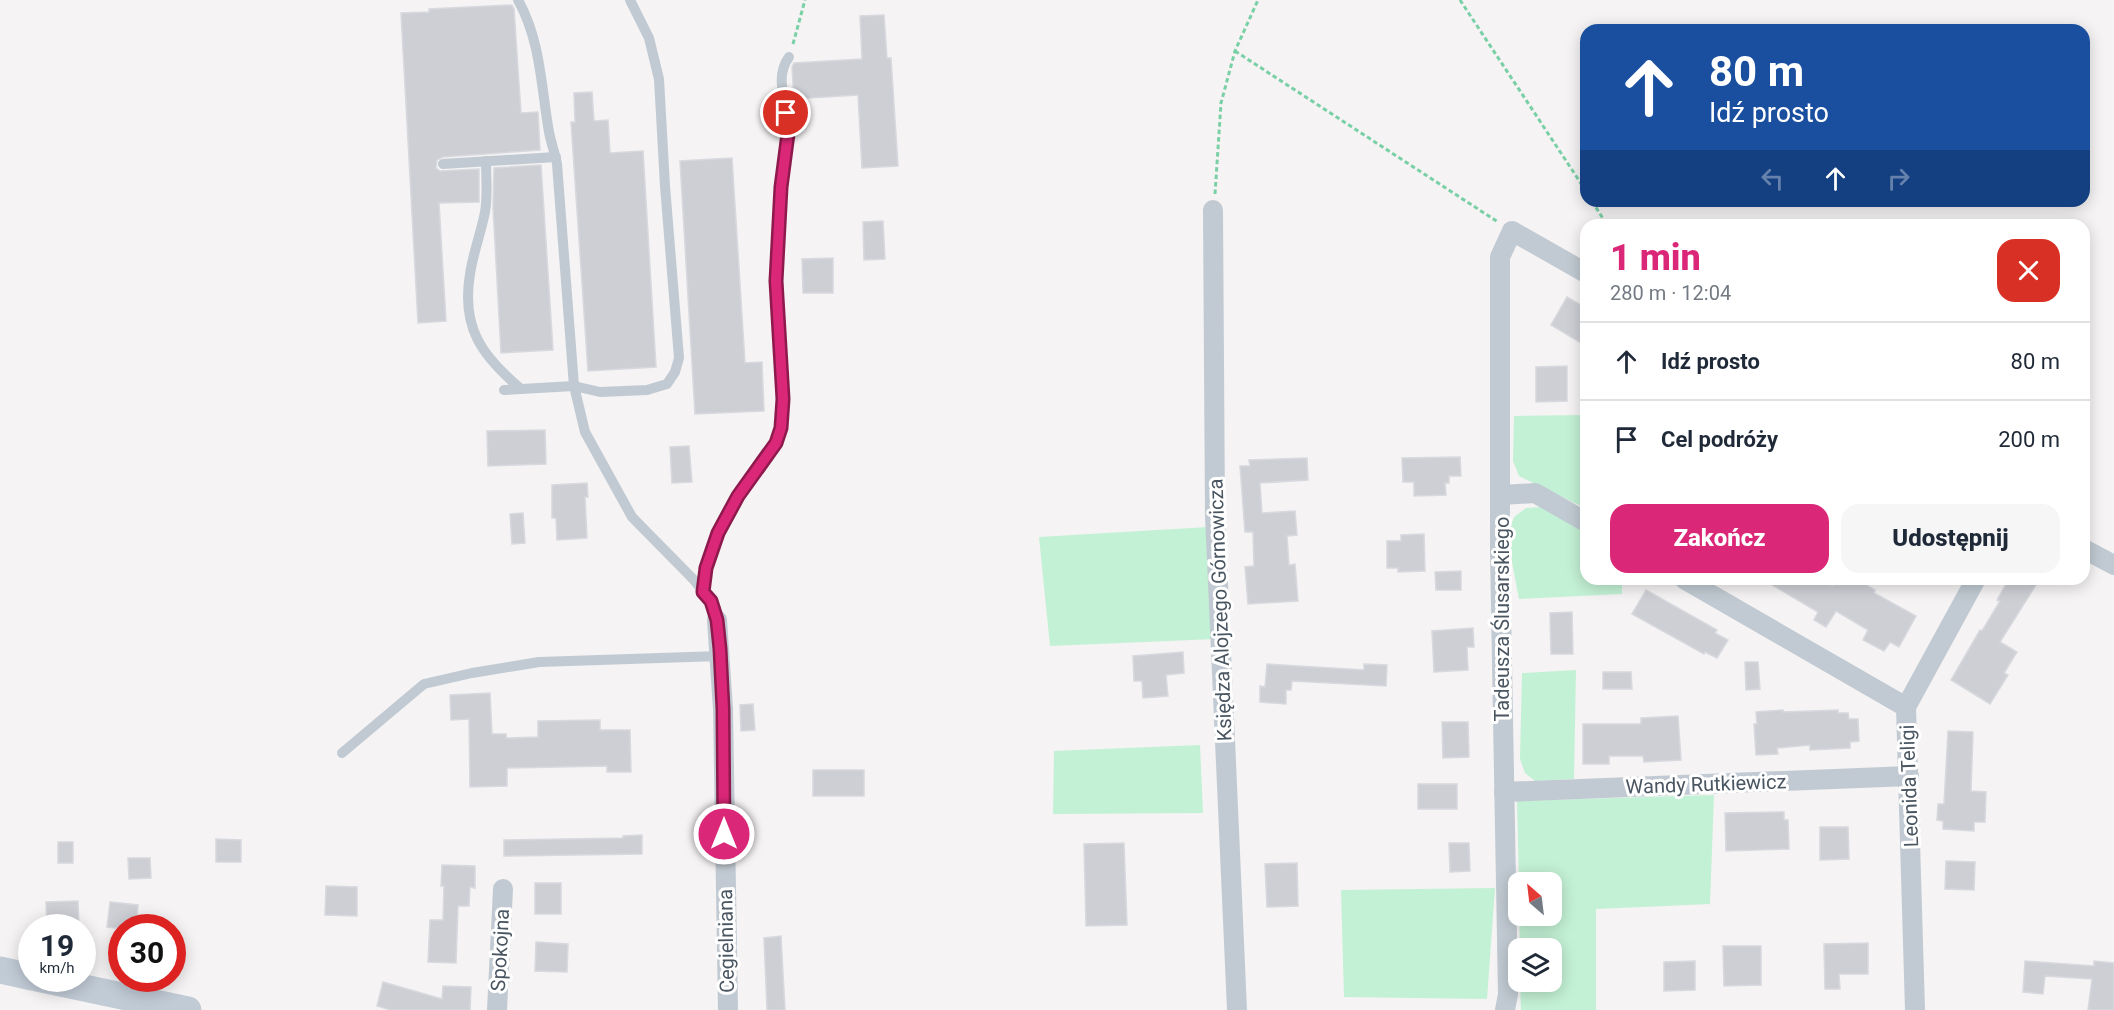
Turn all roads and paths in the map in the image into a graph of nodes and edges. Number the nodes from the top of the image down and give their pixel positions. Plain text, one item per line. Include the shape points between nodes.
1 (518, 0) edge
2 (630, 0) edge
3 (805, 0) edge
4 (1258, 0) edge
5 (1460, 0) edge
6 (1235, 51) junction
7 (789, 57) joint
8 (556, 157) junction
9 (486, 161) junction
10 (443, 164) dead end
11 (1580, 182) edge
12 (1213, 210) joint
13 (1512, 231) junction
14 (1580, 270) edge
15 (574, 386) junction
16 (521, 389) junction
17 (504, 390) dead end
18 (1501, 495) junction
19 (1580, 519) edge
20 (2090, 552) edge
21 (2114, 565) edge
22 (1694, 585) edge
23 (1973, 585) edge
24 (703, 592) junction
25 (717, 620) joint
26 (720, 656) junction
27 (1906, 707) junction
28 (342, 753) dead end
29 (1909, 776) junction
30 (1504, 792) junction
31 (503, 889) dead end
32 (0, 970) edge
33 (18, 974) edge
34 (96, 991) edge
35 (188, 1010) edge
36 (497, 1010) edge
37 (728, 1010) edge
38 (1237, 1010) edge
39 (1505, 1010) edge
40 (1915, 1010) edge

1 - 8 lane via 532,32
2 - 15 lane via 650,38 659,78 679,358 667,384 647,390 600,392
3 - 7 path
4 - 6 path
5 - 11 path
6 - 12 path via 1221,103
6 - 13 path
7 - 24 lane via 783,65 781,80 789,126 776,281 781,428 776,443 738,496 718,533 706,568
8 - 9 lane
8 - 15 lane
9 - 10 lane
9 - 16 lane via 485,210 470,275 468,305 473,331 486,356
12 - 38 street, Księdza Alojzego Górnowicza via 1215,516
13 - 14 street
13 - 18 street, Tadeusza Ślusarskiego via 1500,257
15 - 16 lane
15 - 24 lane via 585,432 632,517
16 - 17 lane
18 - 19 street via 1535,493
18 - 30 street, Tadeusza Ślusarskiego
20 - 21 street
22 - 27 street
23 - 27 street, Leonida Teligi
24 - 25 lane via 711,601
25 - 26 street, Cegielniana
26 - 28 lane via 539,662 424,684
26 - 37 street, Cegielniana
27 - 29 street, Leonida Teligi
29 - 30 street, Wandy Rutkiewicz
29 - 40 street, Leonida Teligi
30 - 39 street, Tadeusza Ślusarskiego via 1508,994
31 - 36 street, Spokojna
32 - 33 street
34 - 35 street

